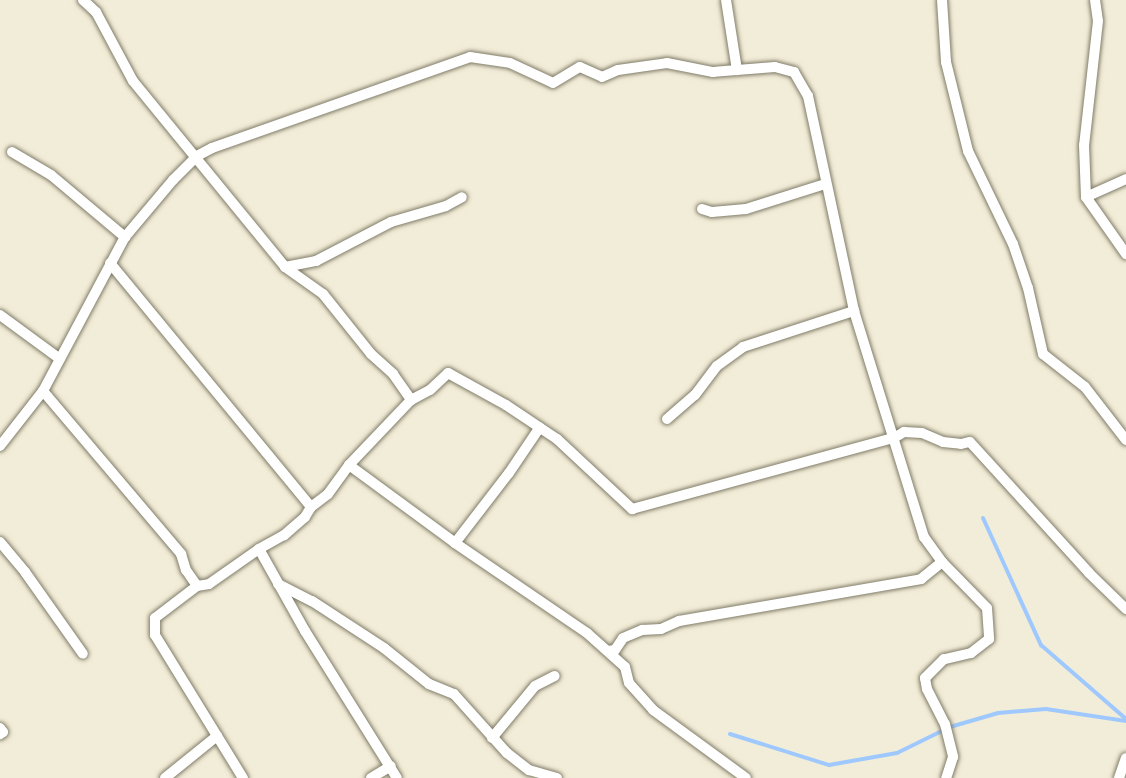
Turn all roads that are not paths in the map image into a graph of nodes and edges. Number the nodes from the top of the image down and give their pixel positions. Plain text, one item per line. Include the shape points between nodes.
1 (83, 0) edge
2 (726, 0) edge
3 (942, 0) edge
4 (1095, 0) edge
5 (737, 70) junction
6 (12, 152) dead end
7 (197, 156) junction
8 (1126, 179) edge
9 (825, 184) junction
10 (462, 197) dead end
11 (1086, 197) junction
12 (702, 209) dead end
13 (125, 237) junction
14 (1126, 254) edge
15 (110, 262) junction
16 (285, 267) junction
17 (854, 311) junction
18 (0, 315) edge
19 (60, 358) junction
20 (43, 391) junction
21 (411, 400) junction
22 (667, 419) dead end
23 (540, 427) junction
24 (894, 438) junction
25 (1126, 440) edge
26 (0, 446) edge
27 (349, 465) junction
28 (311, 507) junction
29 (0, 543) edge
30 (455, 543) junction
31 (259, 549) junction
32 (942, 562) junction
33 (278, 584) junction
34 (197, 586) junction
35 (1126, 609) edge
36 (608, 651) junction
37 (83, 654) dead end
38 (555, 676) dead end
39 (0, 728) edge
40 (0, 734) edge
41 (217, 736) junction
42 (492, 738) junction
43 (1126, 758) edge
44 (391, 766) junction
45 (165, 778) edge
46 (243, 778) edge
47 (371, 778) edge
48 (397, 778) edge
49 (556, 778) edge
50 (746, 778) edge
51 (946, 778) edge
52 (1119, 778) edge

1 - 7 street via 96,12 133,81
2 - 5 street
3 - 25 street via 946,62 968,151 1013,244 1043,354 1085,387
4 - 11 street via 1098,21 1084,145
5 - 7 street via 713,72 667,63 618,70 602,77 580,67 553,83 510,63 470,57
5 - 9 street via 775,67 794,72 808,96
6 - 13 street via 51,176
7 - 13 street
7 - 16 street
8 - 11 street
9 - 12 street via 746,209
9 - 17 street
10 - 16 street via 446,206 391,222 316,261
11 - 14 street
13 - 15 street
15 - 19 street
15 - 28 street
16 - 21 street via 323,294
17 - 22 street via 743,347 717,366 695,395
17 - 24 street
18 - 19 street
19 - 20 street
20 - 26 street
20 - 34 street via 181,554
21 - 23 street via 430,390 448,373
21 - 27 street
23 - 24 street via 632,509
23 - 30 street
24 - 32 street via 924,537
24 - 35 street via 904,432 922,433 943,442 970,442
27 - 28 street via 328,494
27 - 30 street
28 - 31 street via 284,535
29 - 37 street
30 - 36 street
31 - 33 street
31 - 34 street via 217,580
32 - 36 street via 921,579 642,630 623,638 615,650
32 - 51 street via 987,608 989,639 971,653 944,659 925,678 945,724 953,757
33 - 42 street via 312,601 384,648 429,684 454,693
33 - 44 street
34 - 41 street via 154,618 155,635
36 - 50 street via 626,667 629,683 653,710
38 - 42 street via 535,686
39 - 40 street
41 - 45 street
41 - 46 street
42 - 49 street via 529,770
43 - 52 street
44 - 47 street
44 - 48 street

